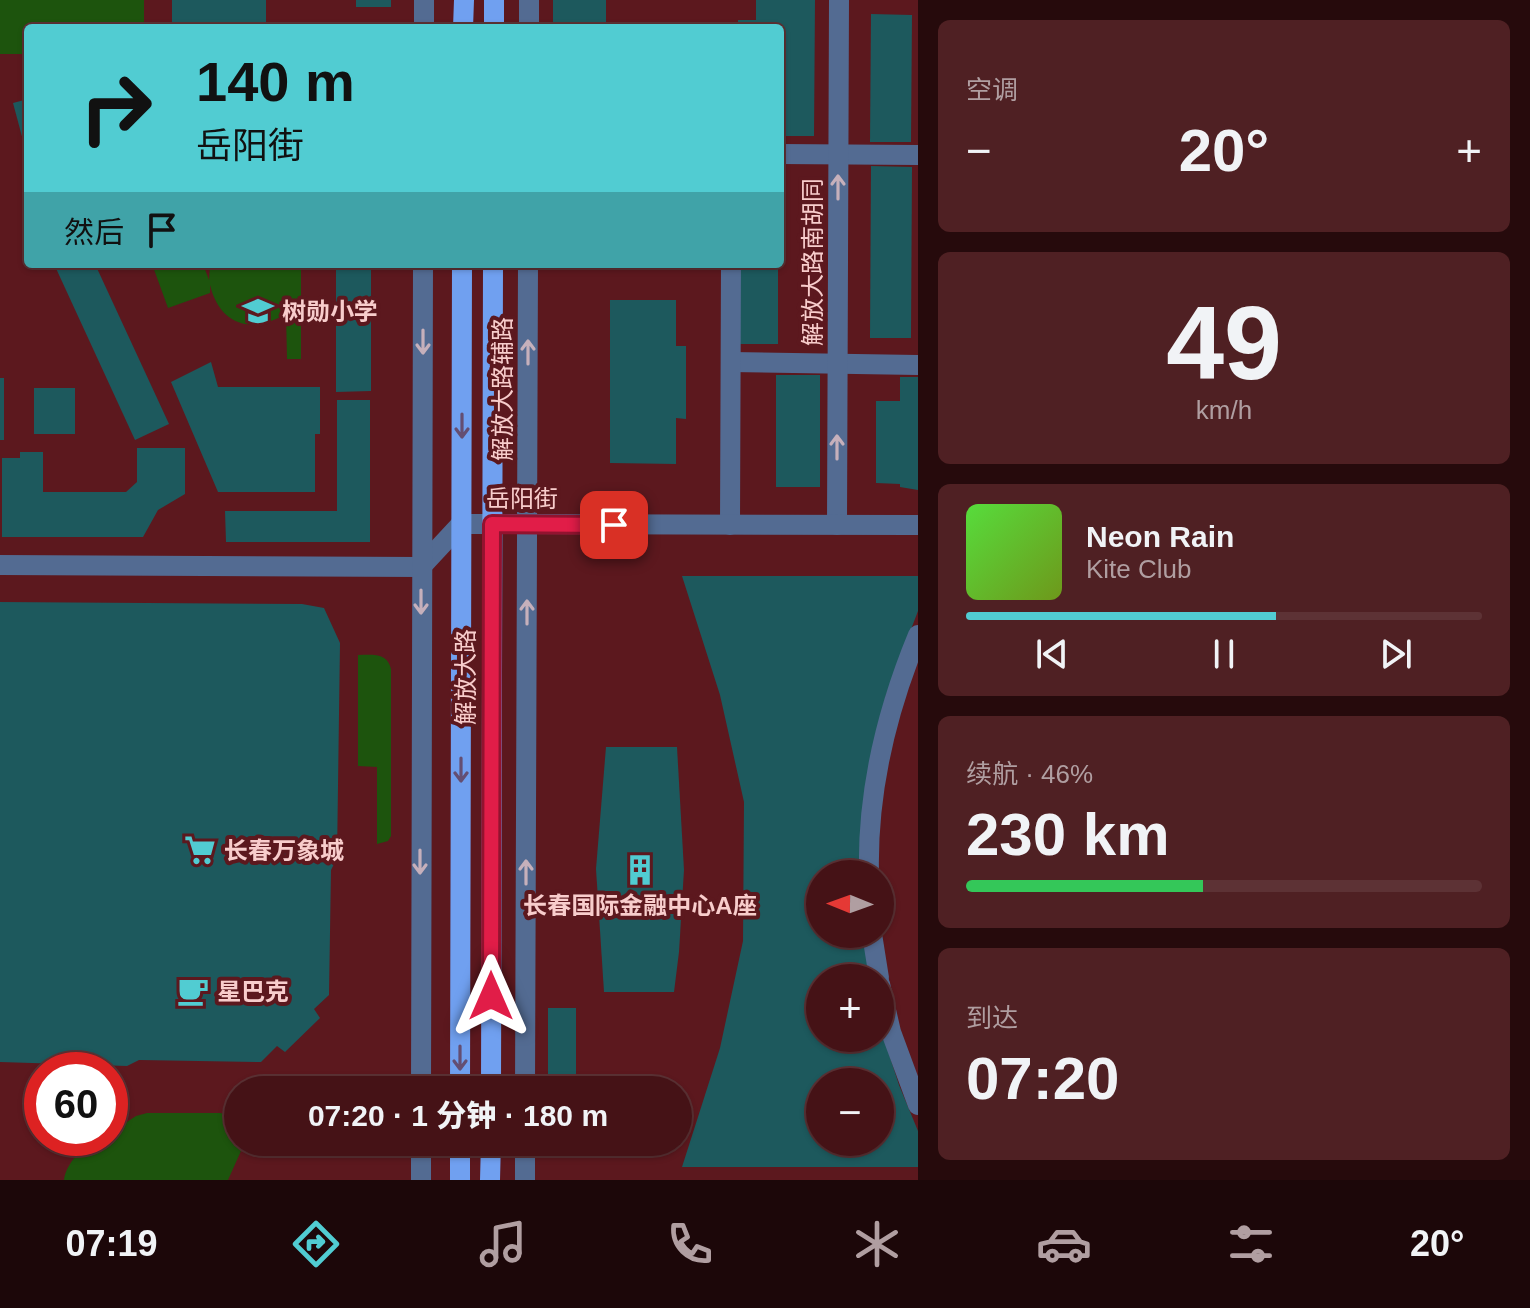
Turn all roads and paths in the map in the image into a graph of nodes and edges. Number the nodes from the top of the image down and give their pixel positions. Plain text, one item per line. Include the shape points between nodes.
1 (424, 0) edge
2 (464, 0) edge
3 (494, 0) edge
4 (529, 0) edge
5 (839, 0) edge
6 (424, 24) edge
7 (463, 24) edge
8 (494, 24) edge
9 (529, 24) edge
10 (784, 154) edge
11 (838, 154) junction
12 (918, 155) edge
13 (423, 268) edge
14 (462, 268) edge
15 (493, 268) edge
16 (528, 268) edge
17 (731, 268) edge
18 (731, 362) junction
19 (838, 364) junction
20 (918, 365) edge
21 (461, 524) junction
22 (492, 524) junction
23 (528, 525) junction
24 (730, 525) junction
25 (837, 525) junction
26 (918, 525) edge
27 (0, 565) edge
28 (421, 567) junction
29 (918, 635) edge
30 (870, 860) edge
31 (894, 1040) edge
32 (421, 1076) edge
33 (460, 1076) edge
34 (491, 1076) edge
35 (525, 1076) edge
36 (918, 1105) edge
37 (421, 1156) edge
38 (460, 1156) edge
39 (491, 1156) edge
40 (525, 1156) edge
41 (421, 1180) edge
42 (460, 1180) edge
43 (490, 1180) edge
44 (525, 1180) edge

1 - 6 street
2 - 7 main road
3 - 8 main road
4 - 9 street
5 - 11 street, 解放大路南胡同
10 - 11 street
11 - 12 street
19 -> 11 street, 解放大路南胡同
13 -> 28 street
14 -> 21 main road, 解放大路
15 - 22 main road, 解放大路
23 -> 16 street, 解放大路辅路
17 - 18 street
18 - 19 street
18 - 24 street
19 - 20 street
25 -> 19 street, 解放大路南胡同
21 - 22 street, 岳阳街
21 - 28 street, 岳阳街
21 -> 33 main road, 解放大路
22 - 23 street, 岳阳街
22 - 34 main road, 解放大路
23 - 24 street, 岳阳街
35 -> 23 street, 解放大路辅路
24 - 25 street, 岳阳街
25 - 26 street, 岳阳街
27 - 28 street
28 -> 32 street
29 - 30 street via 882,747
31 - 36 street
37 - 41 street
38 - 42 main road
39 - 43 main road
40 - 44 street

